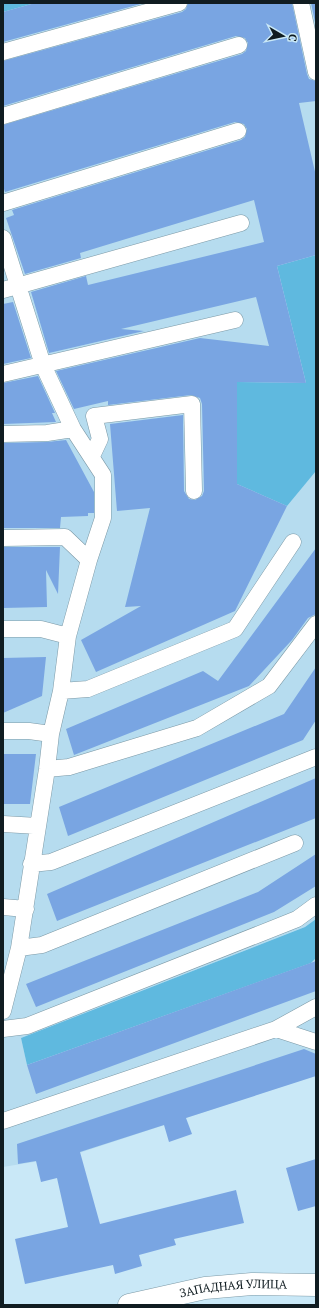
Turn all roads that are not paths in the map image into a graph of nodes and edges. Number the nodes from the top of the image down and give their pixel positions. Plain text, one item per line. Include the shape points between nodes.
1 (179, 3) edge
2 (301, 3) edge
3 (240, 45) dead end
4 (3, 52) edge
5 (316, 72) edge
6 (3, 116) edge
7 (238, 131) dead end
8 (3, 203) edge
9 (240, 223) dead end
10 (3, 238) edge
11 (19, 287) junction
12 (3, 290) edge
13 (235, 320) dead end
14 (43, 365) junction
15 (3, 374) edge
16 (73, 429) junction
17 (3, 434) edge
18 (92, 456) junction
19 (194, 491) dead end
20 (3, 538) edge
21 (293, 542) dead end
22 (89, 560) junction
23 (316, 624) edge
24 (3, 629) edge
25 (68, 636) junction
26 (61, 691) junction
27 (3, 731) edge
28 (51, 734) junction
29 (316, 757) edge
30 (47, 769) junction
31 (3, 824) edge
32 (38, 826) junction
33 (295, 843) dead end
34 (31, 864) junction
35 (316, 905) edge
36 (3, 907) edge
37 (26, 908) junction
38 (19, 948) junction
39 (6, 990) edge
40 (316, 1007) edge
41 (3, 1010) edge
42 (3, 1029) edge
43 (276, 1029) junction
44 (316, 1042) edge
45 (3, 1121) edge
46 (316, 1285) edge
47 (129, 1305) edge

1 - 4 lane
2 - 5 lane
3 - 6 lane
7 - 8 lane
9 - 11 lane
10 - 11 lane
11 - 12 lane
11 - 14 lane
13 - 14 lane
14 - 15 lane
14 - 16 lane
16 - 17 lane via 47,433
16 - 18 lane
18 - 19 lane via 100,439 94,416 192,404
18 - 22 lane via 103,475 103,518
20 - 22 lane via 65,537
21 - 26 lane via 235,629 88,689
22 - 25 lane
23 - 30 lane via 269,686 197,728 69,767
24 - 25 lane via 41,628
25 - 26 lane
26 - 28 lane
27 - 28 lane
28 - 30 lane
29 - 34 lane via 51,862
30 - 32 lane
31 - 32 lane
32 - 34 lane
33 - 38 lane via 42,945
34 - 37 lane
35 - 42 lane via 297,918 27,1026
36 - 37 lane
37 - 38 lane
38 - 39 lane
39 - 41 lane
40 - 43 lane
43 - 44 lane
43 - 45 lane
46 - 47 street, ЗАПАДНАЯ УЛИЦА via 252,1284 205,1288

